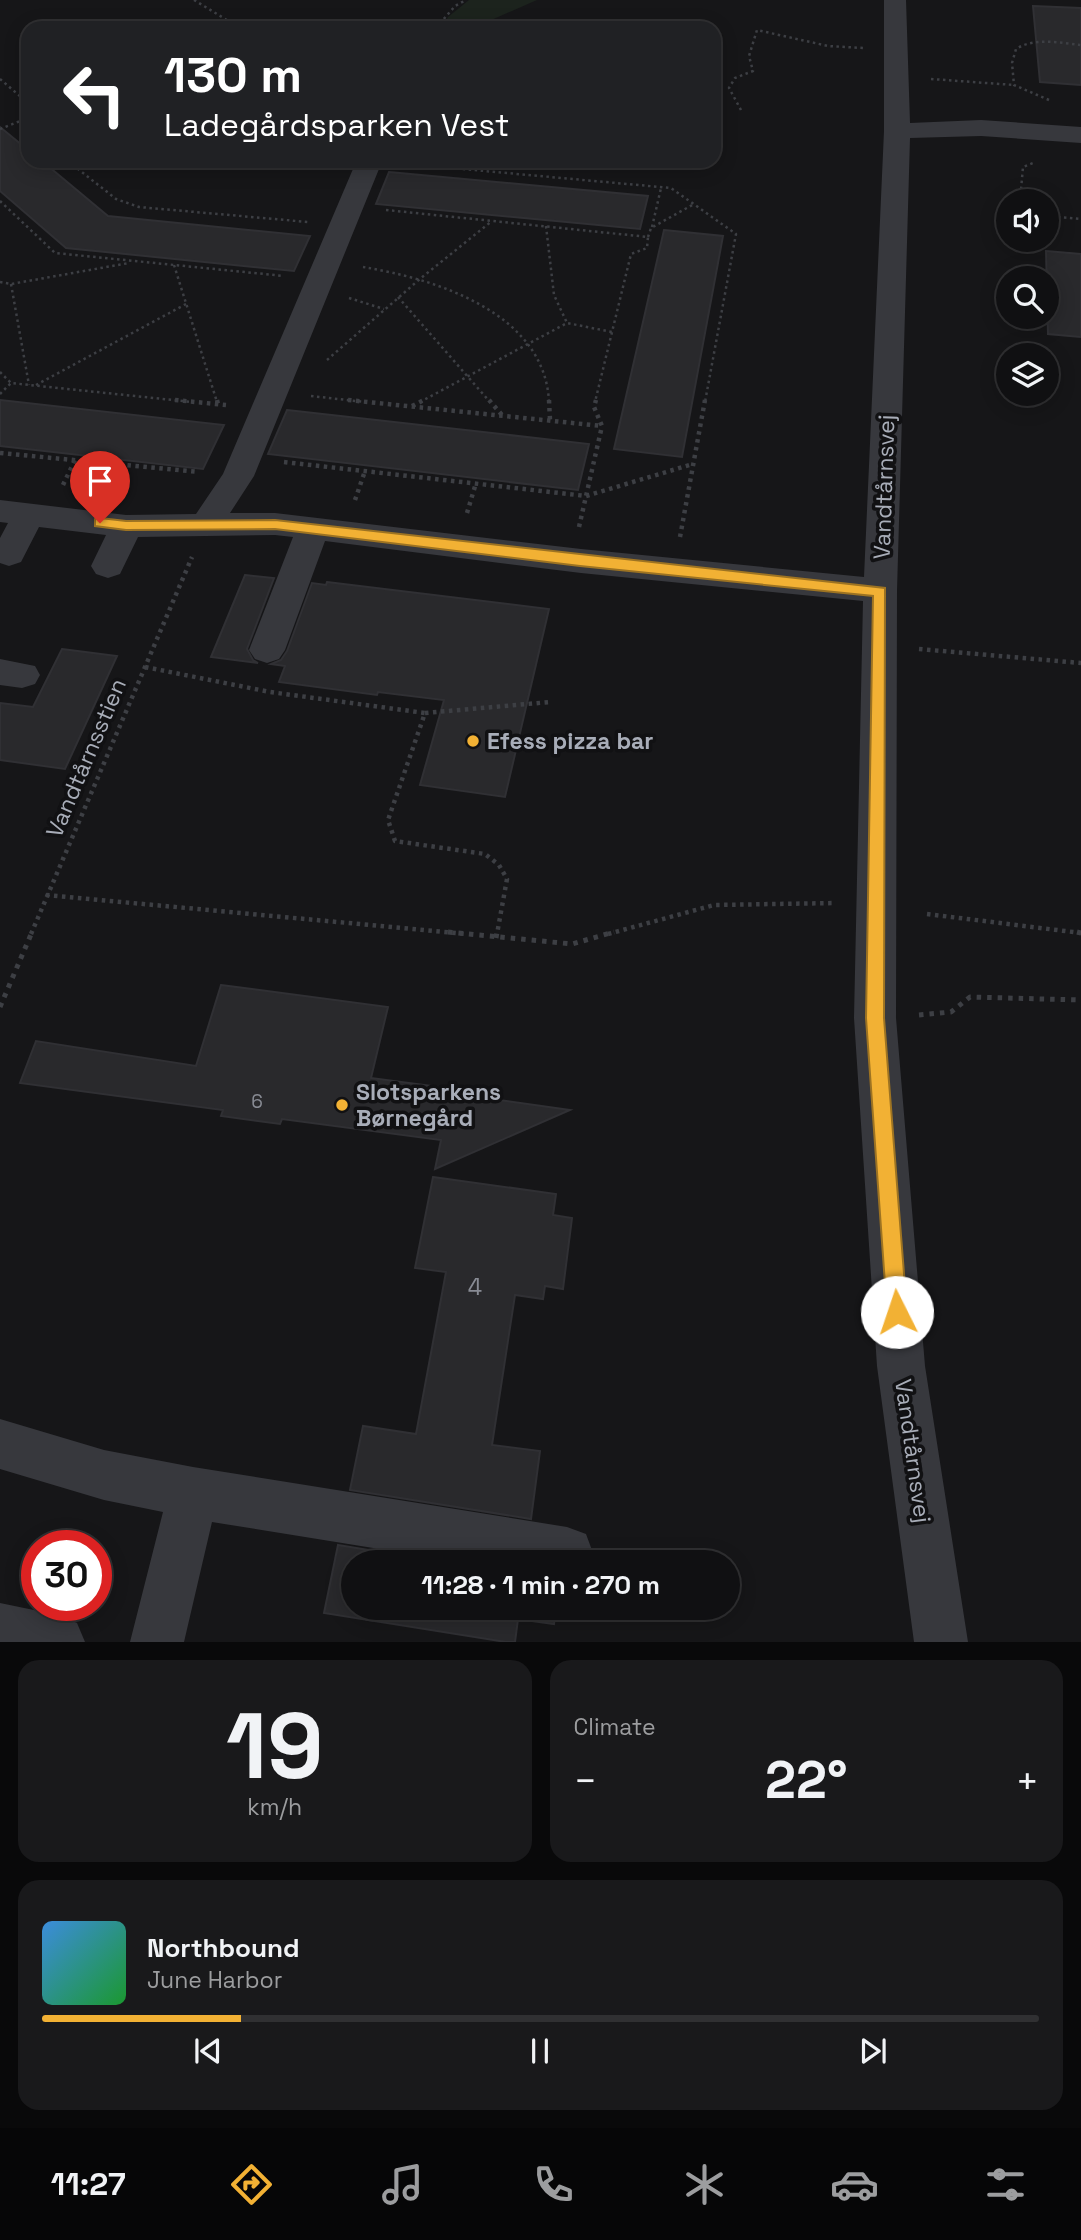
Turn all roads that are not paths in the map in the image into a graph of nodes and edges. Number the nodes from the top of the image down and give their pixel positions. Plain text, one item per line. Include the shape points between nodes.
1 (895, 0) edge
2 (897, 121) junction
3 (1081, 135) edge
4 (374, 168) edge
5 (14, 513) edge
6 (206, 524) junction
7 (126, 526) junction
8 (313, 529) junction
9 (9, 554) dead end
10 (108, 566) dead end
11 (880, 592) junction
12 (267, 650) dead end
13 (0, 1444) edge
14 (193, 1493) junction
15 (548, 1550) edge
16 (0, 1630) edge
17 (58, 1642) edge
18 (157, 1642) edge
19 (941, 1642) edge

1 - 2 street, Vandtårnsvej
2 - 3 street
2 - 11 street, Vandtårnsvej
4 - 6 street via 346,216 276,398 242,467
5 - 7 street
5 - 9 street
6 - 7 street
6 - 8 street
7 - 10 street
8 - 11 street via 576,569 674,570
8 - 12 street
11 - 19 street, Vandtårnsvej via 875,1018 901,1366
13 - 14 street via 104,1475
14 - 15 street
14 - 18 street
16 - 17 street

